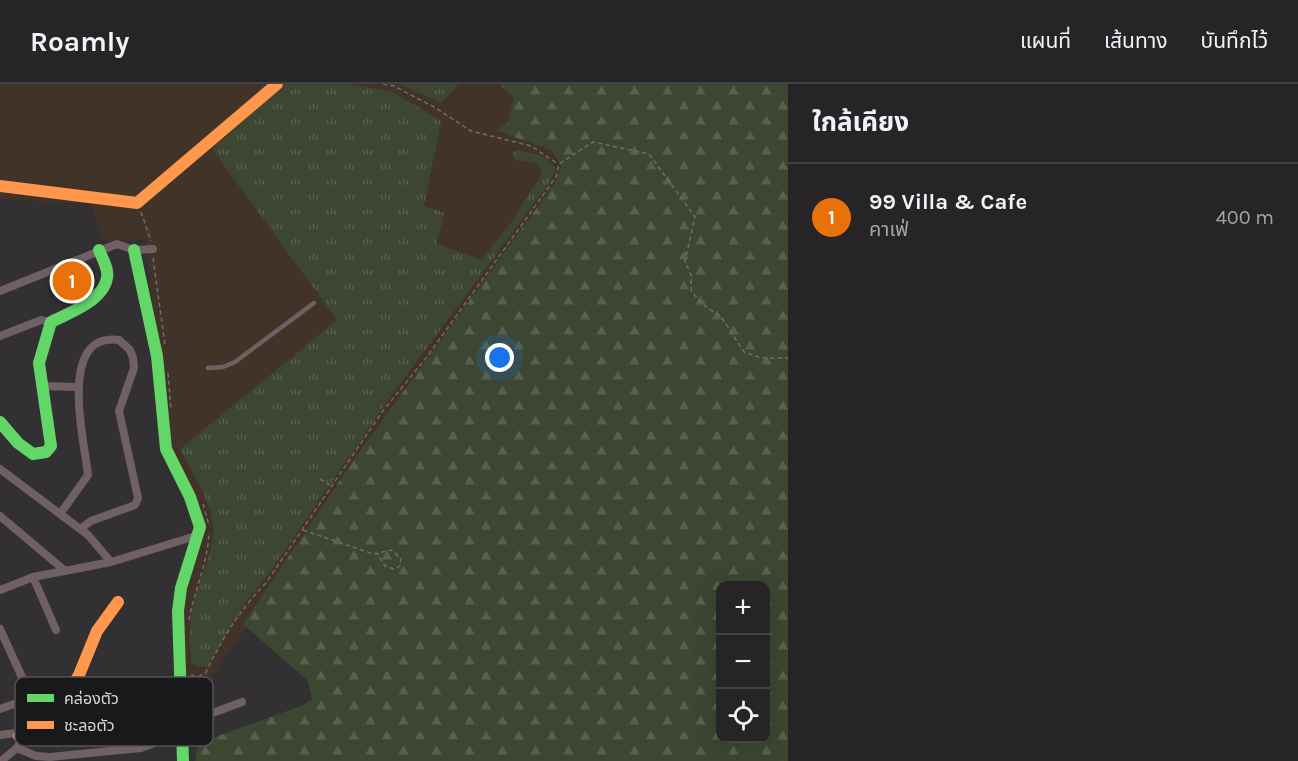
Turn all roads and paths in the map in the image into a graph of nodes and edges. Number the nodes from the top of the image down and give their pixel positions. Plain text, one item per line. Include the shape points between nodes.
1 (277, 84) edge
2 (383, 84) edge
3 (559, 164) junction
4 (0, 186) edge
5 (136, 203) junction
6 (153, 249) junction
7 (99, 250) junction
8 (134, 250) junction
9 (0, 291) edge
10 (314, 303) dead end
11 (51, 322) junction
12 (0, 336) edge
13 (166, 350) dead end
14 (788, 358) edge
15 (208, 368) dead end
16 (168, 373) dead end
17 (41, 386) junction
18 (77, 387) junction
19 (171, 420) dead end
20 (0, 422) edge
21 (0, 469) edge
22 (320, 478) dead end
23 (331, 486) junction
24 (199, 496) dead end
25 (60, 514) junction
26 (0, 516) edge
27 (80, 529) junction
28 (302, 529) junction
29 (199, 535) junction
30 (377, 553) junction
31 (111, 562) junction
32 (63, 569) junction
33 (33, 577) junction
34 (0, 590) edge
35 (118, 602) dead end
36 (187, 627) dead end
37 (0, 629) edge
38 (56, 630) dead end
39 (188, 670) dead end
40 (206, 673) junction
41 (22, 677) edge
42 (77, 677) edge
43 (180, 677) edge
44 (204, 677) edge
45 (242, 702) dead end
46 (15, 704) edge
47 (0, 709) edge
48 (213, 715) edge
49 (0, 735) edge
50 (15, 738) edge
51 (15, 745) edge
52 (23, 746) edge
53 (145, 746) edge
54 (183, 746) edge
55 (1, 761) edge
56 (183, 761) edge

1 - 5 street
2 - 3 path via 434,107 471,131 531,146
3 - 14 path via 593,142 649,154 695,217 685,261 692,274 691,290 722,318 744,352 762,358
3 - 23 path via 556,177
4 - 5 street
5 - 6 path via 146,220
6 - 8 street
6 - 13 path
7 - 8 street via 117,244
7 - 9 street
7 - 11 street via 106,267 103,285 89,300
8 - 29 street via 157,356 166,449 199,519
10 - 15 lane via 235,362 223,368
11 - 12 street via 41,320
11 - 17 street via 40,356
16 - 19 path
17 - 18 street
17 - 20 street via 52,438 46,452 39,455 27,451
18 - 25 street via 88,475
18 - 27 street via 87,354 96,345 119,340 130,350 134,368 119,411 138,498 135,504
21 - 25 street
22 - 23 path
23 - 28 path
24 - 36 path via 210,518 209,551
25 - 27 street
26 - 32 street
27 - 31 street
28 - 30 path
28 - 40 path via 230,630
29 - 31 street
29 - 43 street via 187,566 178,611
30 - 30 path via 395,552 401,559 400,566 385,566
31 - 32 street
32 - 33 street
33 - 34 street
33 - 38 street
35 - 42 street via 96,631
37 - 41 street
39 - 40 path via 195,677
40 - 44 path
45 - 48 street
46 - 47 street
49 - 50 street via 11,732
51 - 55 street
52 - 53 street via 36,756
54 - 56 street

